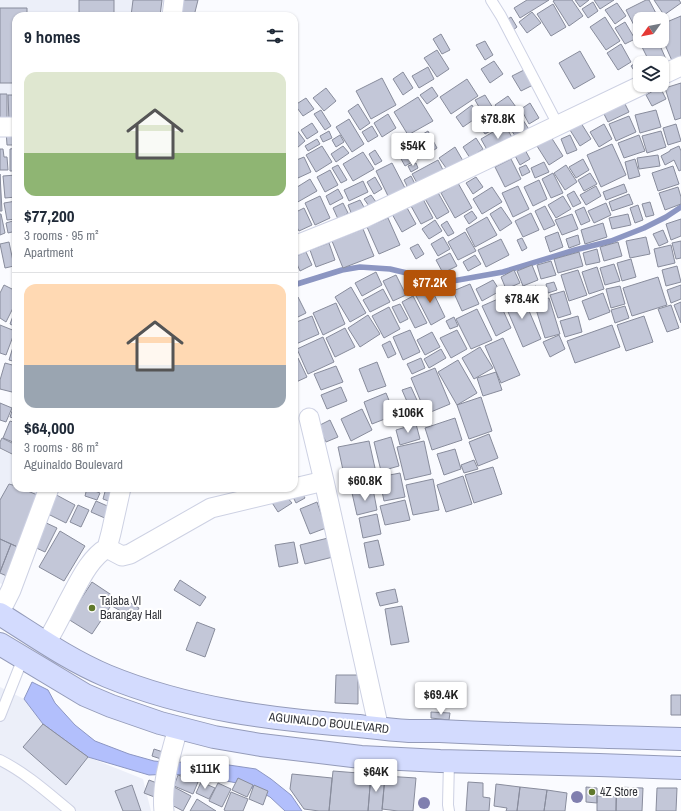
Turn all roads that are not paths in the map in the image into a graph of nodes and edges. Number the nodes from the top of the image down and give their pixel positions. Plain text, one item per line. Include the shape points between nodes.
1 (174, 0) edge
2 (491, 0) edge
3 (172, 12) edge
4 (681, 66) edge
5 (669, 72) edge
6 (633, 89) edge
7 (558, 125) junction
8 (0, 127) edge
9 (12, 127) edge
10 (298, 244) edge
11 (309, 418) dead end
12 (324, 481) junction
13 (298, 487) edge
14 (48, 492) edge
15 (120, 492) edge
16 (278, 492) edge
17 (107, 548) junction
18 (0, 613) edge
19 (46, 643) junction
20 (0, 644) edge
21 (23, 658) junction
22 (0, 716) edge
23 (178, 728) junction
24 (379, 728) junction
25 (681, 740) edge
26 (0, 760) edge
27 (449, 761) junction
28 (681, 768) edge
29 (70, 811) edge
30 (164, 811) edge
31 (449, 811) edge

1 - 3 street
2 - 7 lane
4 - 5 street
6 - 7 street
7 - 10 street via 364,218
8 - 9 street
11 - 12 street
12 - 13 street
12 - 24 street
14 - 18 street
15 - 17 street
16 - 17 street via 211,508 130,554 122,556
17 - 19 street via 88,567
18 - 19 highway, AGUINALDO BOULEVARD
19 - 24 highway, AGUINALDO BOULEVARD via 94,670 168,697 212,708 274,718
20 - 21 highway
21 - 22 lane
21 - 23 highway via 85,695
23 - 27 highway via 214,737 314,752
23 - 30 street via 166,779
24 - 25 highway, AGUINALDO BOULEVARD
26 - 29 lane via 38,785
27 - 28 highway
27 - 31 lane

